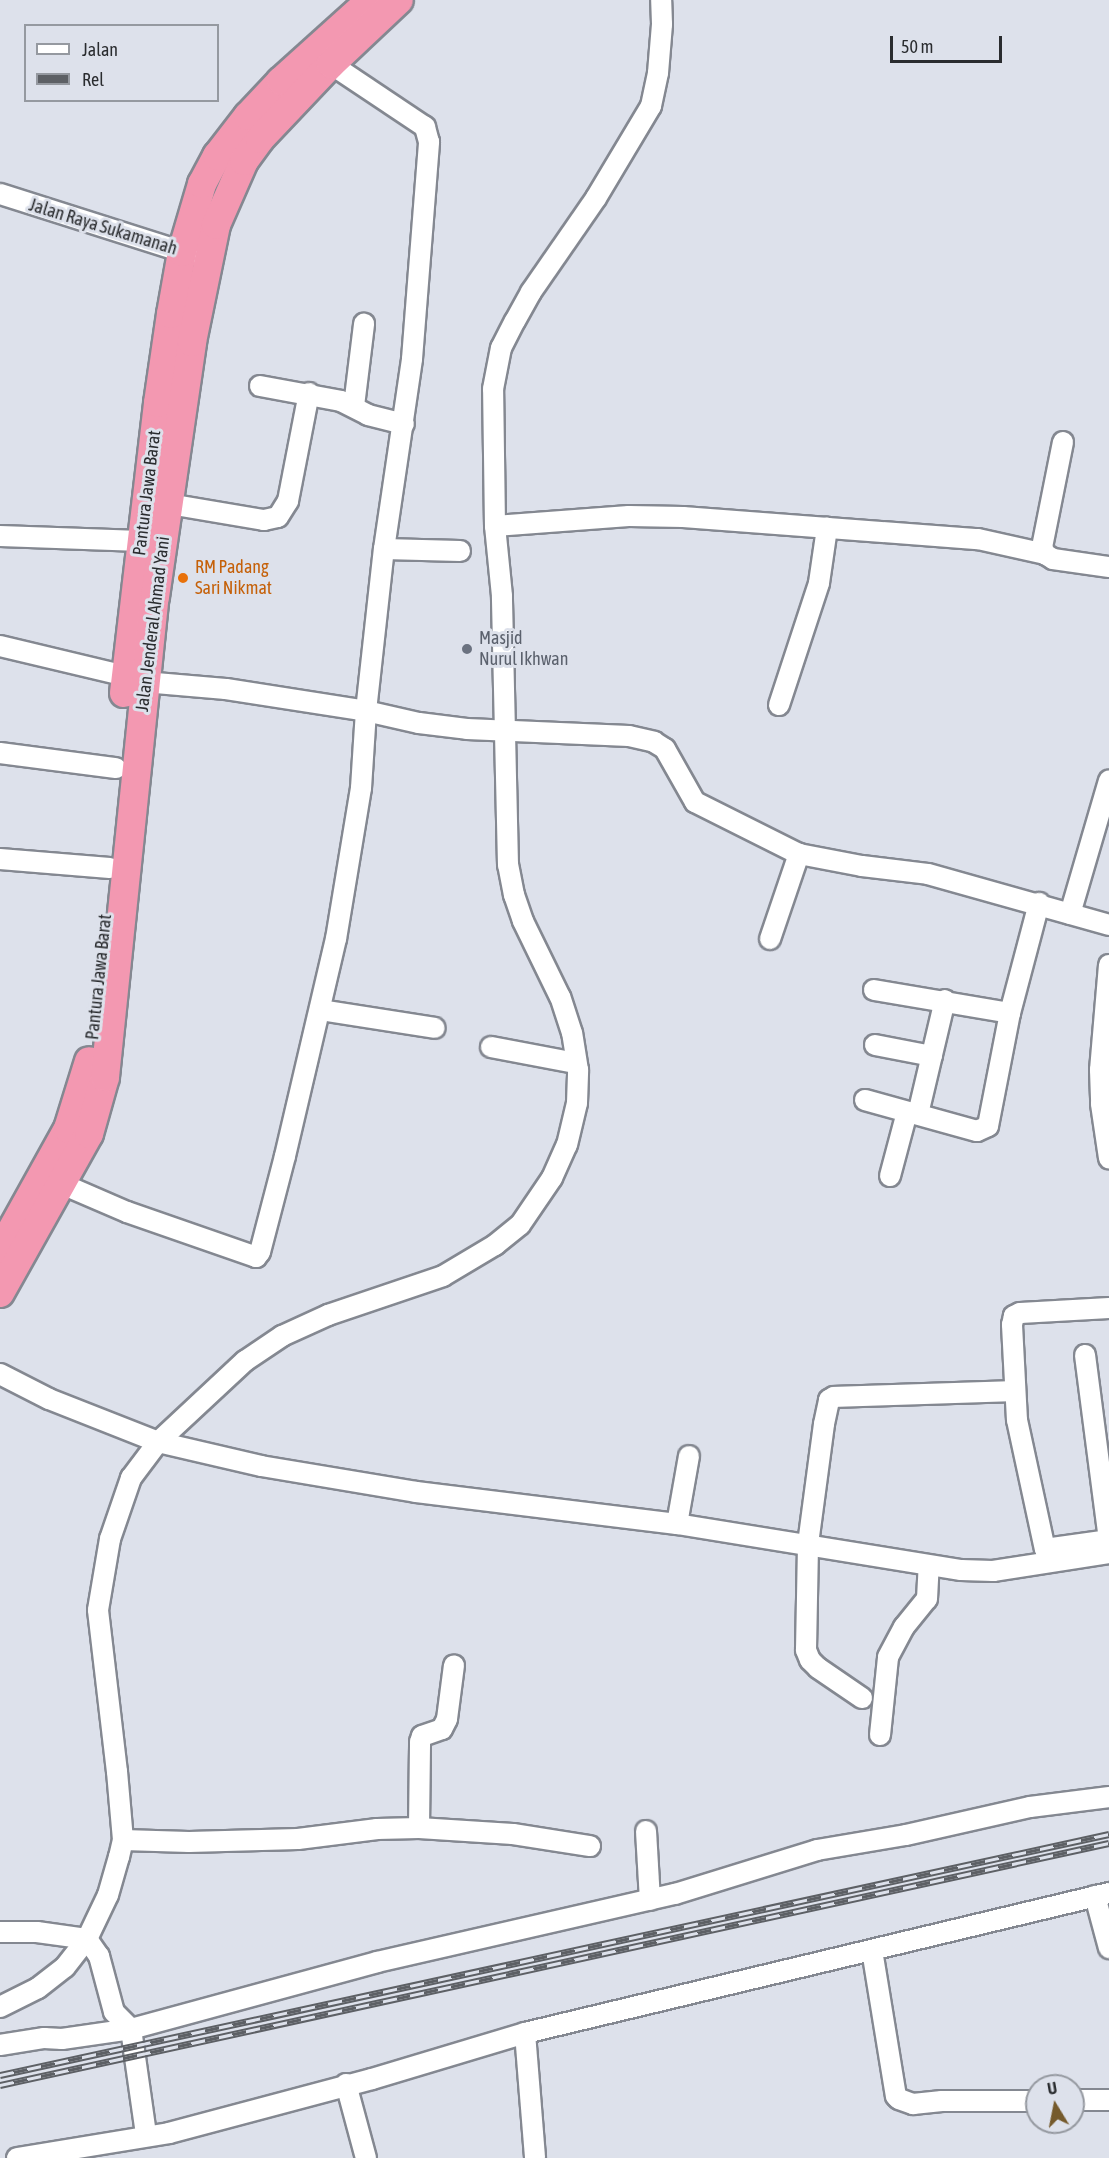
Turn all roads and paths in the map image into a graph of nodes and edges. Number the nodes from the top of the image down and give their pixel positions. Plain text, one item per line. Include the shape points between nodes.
1 (371, 0) edge
2 (399, 0) edge
3 (661, 0) edge
4 (331, 64) junction
5 (0, 194) edge
6 (195, 256) junction
7 (364, 324) dead end
8 (260, 386) dead end
9 (309, 393) junction
10 (354, 406) junction
11 (404, 423) junction
12 (1063, 442) dead end
13 (169, 504) junction
14 (495, 526) junction
15 (827, 528) junction
16 (0, 536) edge
17 (141, 541) junction
18 (384, 549) junction
19 (460, 551) dead end
20 (1045, 554) junction
21 (1109, 567) edge
22 (0, 646) edge
23 (135, 679) junction
24 (779, 705) dead end
25 (366, 711) junction
26 (504, 730) junction
27 (0, 753) edge
28 (116, 768) junction
29 (1109, 781) edge
30 (800, 854) junction
31 (0, 859) edge
32 (110, 868) junction
33 (1039, 903) junction
34 (1070, 914) junction
35 (1109, 925) edge
36 (770, 939) dead end
37 (1109, 965) edge
38 (874, 990) dead end
39 (945, 1000) junction
40 (320, 1010) junction
41 (1010, 1013) junction
42 (435, 1028) dead end
43 (875, 1045) dead end
44 (491, 1047) dead end
45 (932, 1056) junction
46 (576, 1063) junction
47 (865, 1100) dead end
48 (913, 1113) junction
49 (1109, 1158) edge
50 (890, 1176) dead end
51 (62, 1184) junction
52 (0, 1251) edge
53 (0, 1293) edge
54 (1109, 1308) edge
55 (1085, 1356) dead end
56 (0, 1374) edge
57 (1014, 1391) junction
58 (158, 1442) junction
59 (689, 1456) dead end
60 (677, 1524) junction
61 (1109, 1540) edge
62 (808, 1544) junction
63 (1109, 1553) edge
64 (1046, 1557) junction
65 (929, 1566) junction
66 (454, 1665) dead end
67 (862, 1698) dead end
68 (880, 1736) dead end
69 (1109, 1797) edge
70 (419, 1828) junction
71 (646, 1831) dead end
72 (123, 1840) junction
73 (590, 1846) dead end
74 (1102, 1894) edge
75 (650, 1900) junction
76 (0, 1932) edge
77 (87, 1939) junction
78 (1109, 1948) edge
79 (872, 1950) junction
80 (0, 2007) edge
81 (131, 2029) junction
82 (525, 2033) junction
83 (0, 2045) edge
84 (346, 2084) junction
85 (1085, 2100) edge
86 (1109, 2100) edge
87 (1025, 2101) edge
88 (146, 2135) junction
89 (46, 2155) edge
90 (17, 2158) edge
91 (366, 2158) edge
92 (535, 2158) edge

1 - 6 highway, Pantura Jawa Barat via 281,81 235,131 202,184
2 - 4 highway, Jalan Jenderal Ahmad Yani
3 - 14 street via 658,73 651,106 596,198 531,292 501,348 493,389
4 - 6 highway, Jalan Jenderal Ahmad Yani via 244,161 216,225
4 - 11 street via 425,128 428,134 420,273
5 - 6 street, Jalan Raya Sukamanah
6 - 13 highway, Jalan Jenderal Ahmad Yani
6 - 17 highway, Pantura Jawa Barat via 158,403
7 - 10 street
8 - 9 street
9 - 10 street
9 - 13 street via 288,501 278,517 264,520
10 - 11 street via 368,415
11 - 18 street
12 - 20 street via 1042,547
13 - 23 highway, Jalan Jenderal Ahmad Yani
14 - 15 street via 629,516 748,520
14 - 26 street via 502,596
15 - 20 street via 978,539
15 - 24 street via 819,583
16 - 17 street
17 - 23 highway, Pantura Jawa Barat
18 - 19 street
18 - 25 street
20 - 21 street via 1053,559
22 - 23 street
23 - 25 street
23 - 28 highway, Pantura Jawa Barat
23 - 51 highway, Jalan Jenderal Ahmad Yani via 105,1077 89,1134
25 - 26 street via 419,723
25 - 40 street via 361,788
26 - 30 street via 617,735 654,742 670,756 695,802
26 - 46 street via 508,866 514,895 560,997 572,1033
27 - 28 street
28 - 32 highway, Pantura Jawa Barat
29 - 34 street
30 - 33 street via 928,874
30 - 36 street
31 - 32 street
32 - 52 highway, Pantura Jawa Barat via 95,1020 80,1098 68,1129
33 - 34 street
33 - 41 street
34 - 35 street
37 - 49 street via 1100,1070
38 - 39 street
39 - 41 street
39 - 45 street
40 - 42 street
40 - 51 street via 266,1231 256,1257 127,1212
41 - 48 street via 988,1126 977,1131
43 - 45 street
44 - 46 street
45 - 48 street
46 - 58 street via 577,1103 567,1145 552,1178 520,1225 443,1276 328,1315 282,1336 245,1360
47 - 48 street
48 - 50 street
51 - 53 highway, Jalan Jenderal Ahmad Yani
54 - 57 street via 1014,1316
55 - 61 street
56 - 58 street via 49,1399
57 - 62 street via 829,1400
57 - 64 street
58 - 60 street via 261,1466 416,1492
58 - 72 street via 131,1478 120,1502 98,1610
59 - 60 street
60 - 62 street
61 - 64 street
62 - 65 street
62 - 67 street via 806,1650 818,1668
63 - 64 street
64 - 65 street via 993,1571
65 - 68 street via 927,1599 904,1627 888,1657
66 - 70 street via 447,1719 442,1729 422,1736 420,1742
69 - 75 street via 1030,1807 906,1836 817,1850
70 - 72 street via 298,1839
70 - 73 street via 513,1834
71 - 75 street
72 - 77 street via 108,1895
74 - 78 street
74 - 79 street
75 - 81 street via 376,1962
76 - 77 street
77 - 80 street via 65,1967 38,1988
77 - 81 street via 99,1956 114,2012
79 - 82 street
79 - 87 street via 899,2099 913,2104
81 - 83 street
81 - 88 street
82 - 84 street
82 - 92 street
84 - 88 street via 169,2133
84 - 91 street
85 - 86 street
88 - 89 street
89 - 90 street

